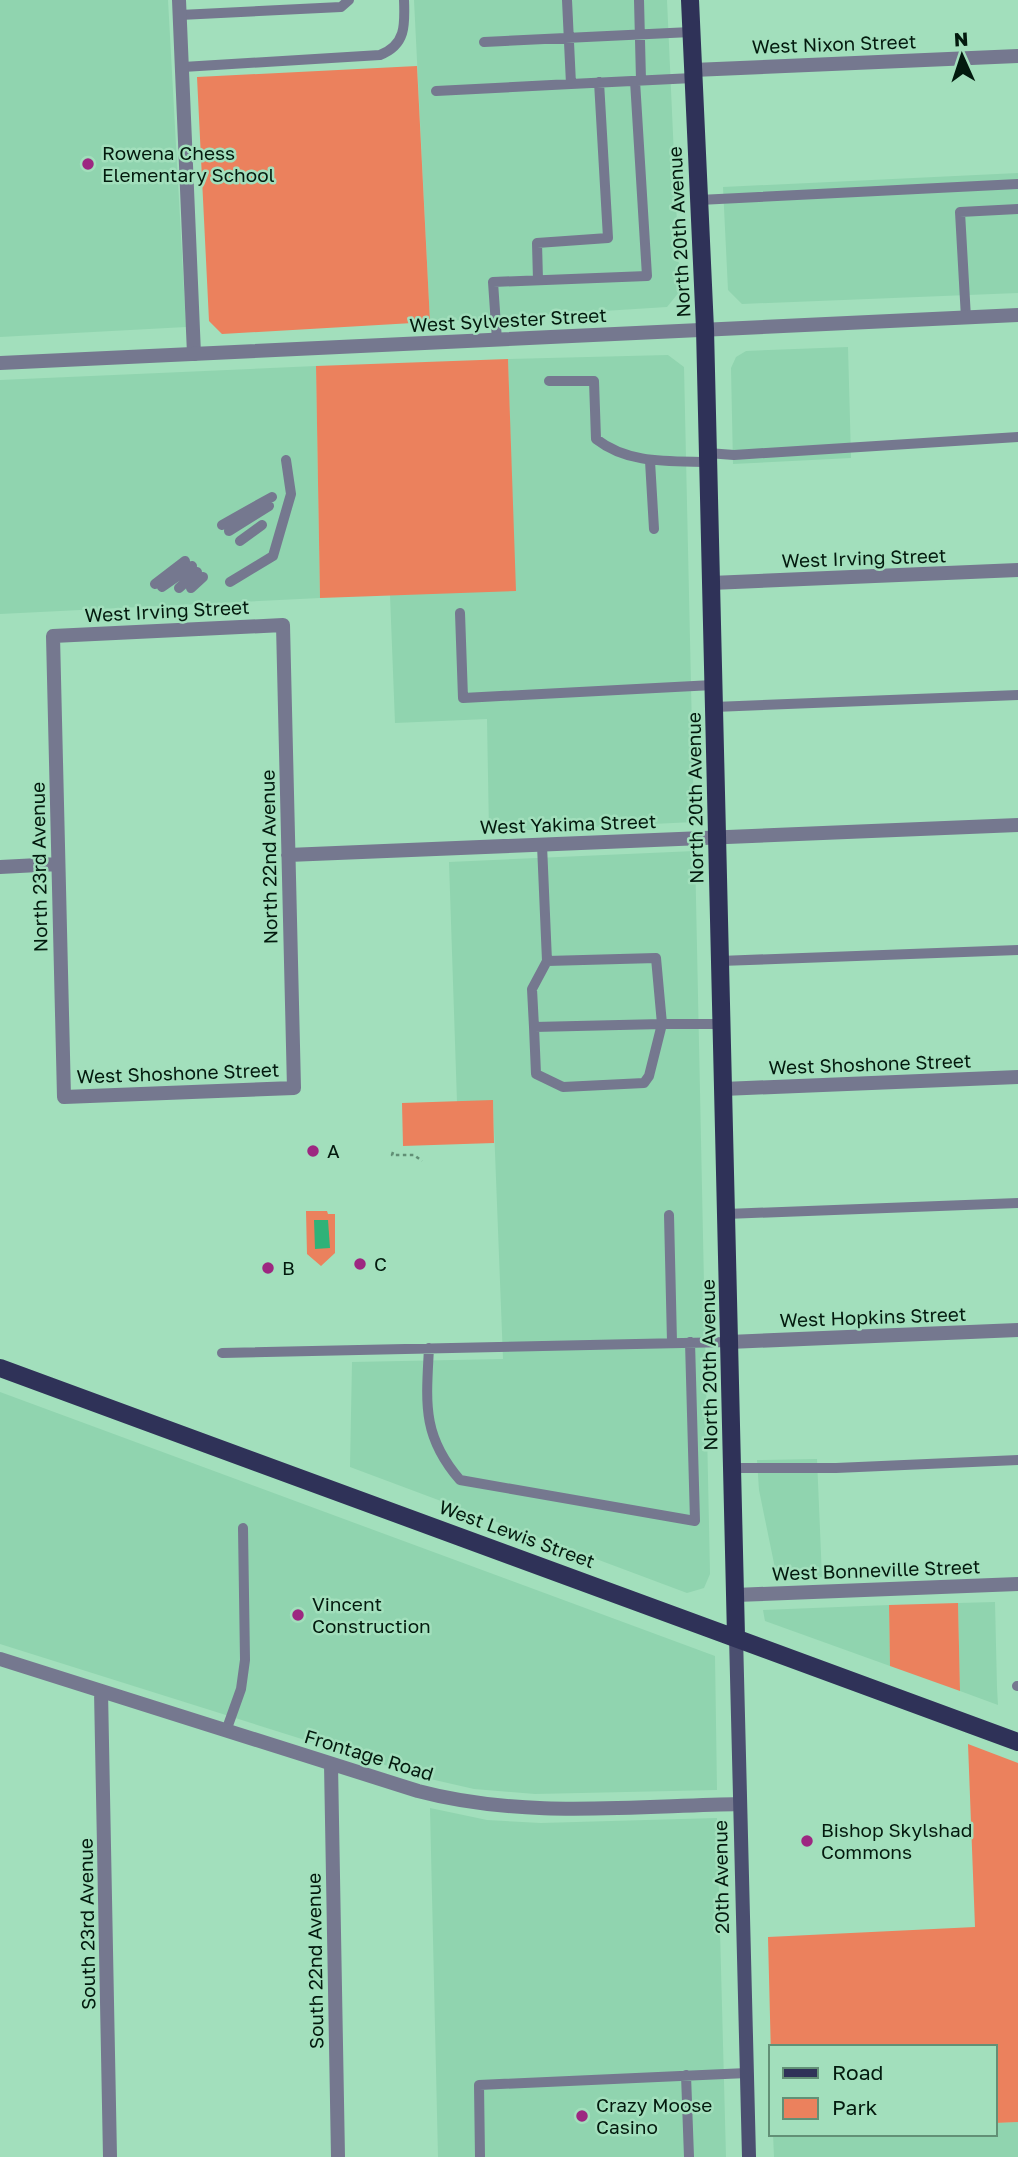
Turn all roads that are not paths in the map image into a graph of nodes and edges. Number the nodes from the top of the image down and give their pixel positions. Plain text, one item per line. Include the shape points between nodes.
1 (179, 0) edge
2 (349, 0) edge
3 (404, 0) edge
4 (567, 0) edge
5 (639, 0) edge
6 (690, 0) edge
7 (180, 15) junction
8 (691, 32) junction
9 (640, 35) junction
10 (569, 37) junction
11 (484, 42) dead end
12 (1018, 56) edge
13 (183, 67) junction
14 (693, 74) junction
15 (638, 81) junction
16 (599, 82) junction
17 (571, 83) junction
18 (436, 91) dead end
19 (1018, 184) edge
20 (699, 200) junction
21 (1018, 209) edge
22 (538, 280) junction
23 (1018, 316) edge
24 (966, 317) junction
25 (705, 329) junction
26 (497, 340) junction
27 (194, 354) junction
28 (0, 363) edge
29 (550, 381) dead end
30 (1018, 437) edge
31 (708, 458) junction
32 (286, 460) dead end
33 (650, 461) junction
34 (262, 525) dead end
35 (654, 529) dead end
36 (231, 533) junction
37 (194, 569) junction
38 (1018, 570) edge
39 (230, 582) dead end
40 (711, 583) junction
41 (158, 586) dead end
42 (179, 588) dead end
43 (191, 588) dead end
44 (460, 613) dead end
45 (283, 625) joint
46 (53, 636) joint
47 (713, 685) junction
48 (1018, 695) edge
49 (714, 708) junction
50 (1018, 825) edge
51 (717, 837) junction
52 (542, 845) junction
53 (288, 855) junction
54 (58, 864) junction
55 (0, 867) edge
56 (1018, 950) edge
57 (547, 961) junction
58 (720, 961) junction
59 (662, 1024) junction
60 (722, 1024) junction
61 (534, 1027) junction
62 (1018, 1077) edge
63 (294, 1088) joint
64 (723, 1089) junction
65 (64, 1097) joint
66 (1018, 1203) edge
67 (726, 1214) junction
68 (669, 1215) dead end
69 (1018, 1330) edge
70 (672, 1342) junction
71 (690, 1342) junction
72 (729, 1342) junction
73 (429, 1348) junction
74 (222, 1353) dead end
75 (0, 1368) edge
76 (1018, 1460) edge
77 (732, 1468) junction
78 (243, 1528) dead end
79 (1018, 1584) edge
80 (735, 1595) junction
81 (736, 1636) junction
82 (0, 1659) edge
83 (101, 1691) junction
84 (226, 1731) junction
85 (1018, 1742) edge
86 (331, 1764) junction
87 (740, 1804) junction
88 (747, 2073) junction
89 (686, 2076) junction
90 (110, 2157) edge
91 (338, 2157) edge
92 (480, 2157) edge
93 (689, 2157) edge
94 (749, 2157) edge

1 - 7 street
2 - 7 lane via 341,7
3 - 13 lane via 405,28 399,42 380,55
4 - 10 lane
5 - 9 lane
6 - 8 main road, North 20th Avenue
7 - 13 street
8 - 9 lane
8 - 14 main road, North 20th Avenue
9 - 10 lane
9 - 15 lane
10 - 11 lane
10 - 17 lane
12 - 14 street, West Nixon Street
13 - 27 street
14 - 15 lane
14 - 20 main road, North 20th Avenue
15 - 16 lane
15 - 22 lane via 647,276
16 - 17 lane
16 - 22 lane via 608,238 537,243
17 - 18 lane
19 - 20 lane
20 - 25 main road, North 20th Avenue
21 - 24 lane via 960,212
22 - 26 lane via 493,282
23 - 24 street, West Sylvester Street
24 - 25 street, West Sylvester Street
25 - 26 street, West Sylvester Street
25 - 31 main road, North 20th Avenue
26 - 27 street, West Sylvester Street
27 - 28 street, West Sylvester Street
29 - 33 lane via 594,381 596,439 612,452
30 - 31 lane
31 - 33 lane
31 - 40 main road, North 20th Avenue
32 - 39 lane via 291,494 273,556
33 - 35 lane
34 - 36 lane
36 - 36 lane via 269,505
37 - 41 lane
37 - 42 lane
37 - 43 lane
38 - 40 street, West Irving Street
40 - 47 main road, North 20th Avenue
44 - 47 lane via 463,698
45 - 46 street, West Irving Street
45 - 53 street, North 22nd Avenue
46 - 54 street, North 23rd Avenue
47 - 49 main road, North 20th Avenue
48 - 49 lane
49 - 51 main road, North 20th Avenue
50 - 51 street, West Yakima Street
51 - 52 street, West Yakima Street
51 - 58 main road, North 20th Avenue
52 - 53 street, West Yakima Street
52 - 57 lane
53 - 63 street, North 22nd Avenue
54 - 55 street
54 - 65 street, North 23rd Avenue
56 - 58 lane
57 - 59 lane via 656,958
57 - 61 lane via 532,989
58 - 60 main road, North 20th Avenue
59 - 60 lane
59 - 61 lane
59 - 61 lane via 644,1083 563,1087 536,1074
60 - 64 main road, North 20th Avenue
62 - 64 street, West Shoshone Street
63 - 65 street, West Shoshone Street
64 - 67 main road, North 20th Avenue
66 - 67 lane
67 - 72 main road, North 20th Avenue
68 - 70 lane
69 - 72 street, West Hopkins Street
70 - 71 lane
70 - 73 lane
71 - 72 lane
71 - 73 lane via 695,1521 460,1480 440,1456 431,1431
72 - 77 main road, North 20th Avenue
73 - 74 lane
75 - 81 main road, West Lewis Street
76 - 77 lane
77 - 80 main road, North 20th Avenue
78 - 84 lane via 245,1660 242,1689
79 - 80 street, West Bonneville Street
80 - 81 main road, 20th Avenue
81 - 85 main road, West Lewis Street
81 - 87 main road, 20th Avenue
82 - 83 street, Frontage Road
83 - 84 street, Frontage Road
83 - 90 street, South 23rd Avenue
84 - 86 street, Frontage Road
86 - 87 street, Frontage Road via 438,1797 510,1808
86 - 91 street, South 22nd Avenue
87 - 88 main road, 20th Avenue
88 - 89 lane
88 - 94 main road, 20th Avenue
89 - 92 lane via 479,2085
89 - 93 lane

